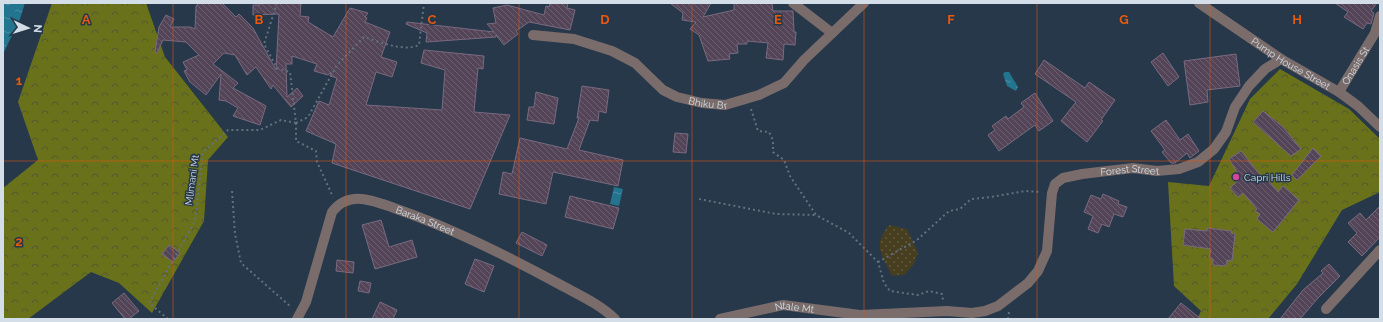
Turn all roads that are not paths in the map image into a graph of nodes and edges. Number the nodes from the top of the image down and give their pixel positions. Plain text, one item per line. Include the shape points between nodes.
1 (793, 3) edge
2 (864, 3) edge
3 (1199, 3) edge
4 (1380, 16) edge
5 (832, 33) junction
6 (533, 35) dead end
7 (1281, 59) junction
8 (1339, 92) junction
9 (1380, 127) edge
10 (1380, 250) edge
11 (1010, 297) joint
12 (1326, 309) dead end
13 (298, 317) edge
14 (615, 319) edge
15 (720, 319) edge

1 - 5 street
2 - 5 street, Bhiku Br
3 - 7 street, Pump House Street
4 - 8 street, Onasis St via 1374,33
5 - 6 street, Bhiku Br via 784,83 725,105 677,97 663,90 635,63 612,51 574,39
7 - 8 street, Pump House Street
7 - 11 street, Forest Street via 1249,86 1235,107 1222,138 1214,149 1198,162 1179,169 1157,171 1133,168 1063,178 1056,184 1052,193 1047,251 1038,271
8 - 9 street, Pump House Street
10 - 12 street
11 - 15 street, Ntale Mt via 998,306 972,313 947,311 860,315 783,305
13 - 14 street, Baraka Street via 319,262 329,219 337,205 345,201 363,199 427,220 491,249 585,299

